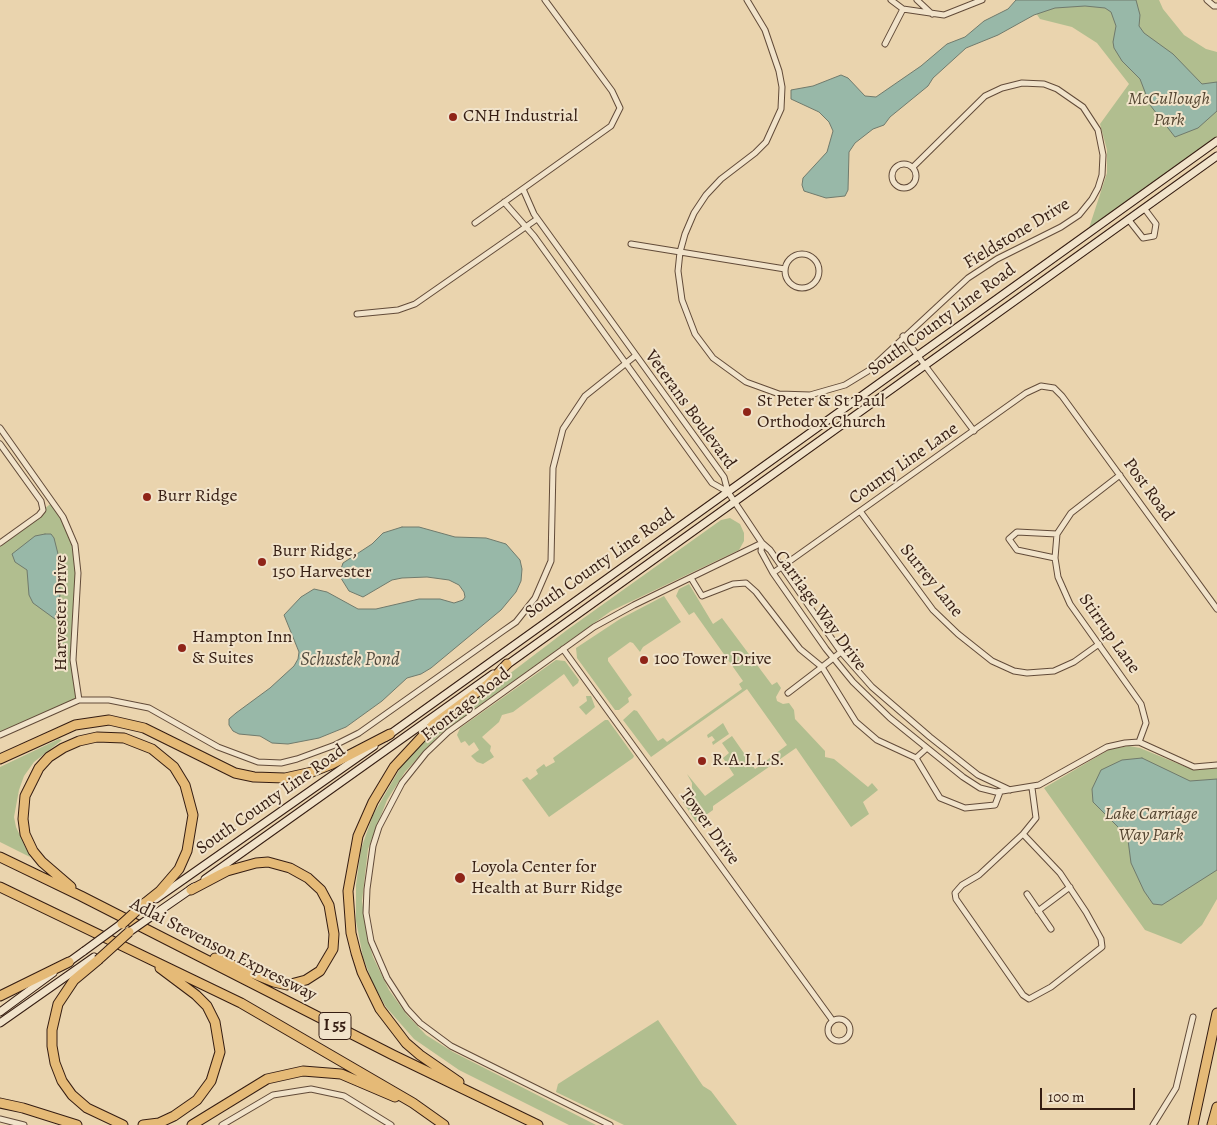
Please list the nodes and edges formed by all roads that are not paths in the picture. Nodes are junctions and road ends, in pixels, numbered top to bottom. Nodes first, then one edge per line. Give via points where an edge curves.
1 (545, 0) edge
2 (747, 0) edge
3 (891, 0) edge
4 (917, 0) edge
5 (982, 0) edge
6 (1207, 0) edge
7 (1217, 6) edge
8 (903, 9) junction
9 (932, 15) junction
10 (885, 44) dead end
11 (1217, 141) edge
12 (1217, 156) edge
13 (913, 167) junction
14 (523, 189) junction
15 (504, 202) junction
16 (1144, 208) junction
17 (537, 219) junction
18 (1128, 219) junction
19 (475, 223) dead end
20 (526, 226) junction
21 (630, 244) dead end
22 (680, 252) junction
23 (786, 269) junction
24 (357, 314) dead end
25 (903, 336) junction
26 (635, 356) junction
27 (919, 356) junction
28 (625, 363) junction
29 (925, 365) junction
30 (1054, 388) joint
31 (0, 428) edge
32 (974, 432) junction
33 (0, 444) edge
34 (1120, 475) junction
35 (728, 492) junction
36 (735, 502) junction
37 (860, 511) junction
38 (1057, 534) junction
39 (0, 543) edge
40 (762, 543) junction
41 (1056, 558) junction
42 (782, 567) junction
43 (772, 573) junction
44 (691, 578) junction
45 (1217, 609) edge
46 (1099, 644) junction
47 (563, 649) junction
48 (841, 652) junction
49 (834, 658) junction
50 (507, 664) junction
51 (822, 668) junction
52 (872, 687) junction
53 (788, 693) dead end
54 (865, 694) junction
55 (79, 700) junction
56 (390, 734) junction
57 (0, 735) edge
58 (1139, 742) junction
59 (927, 748) junction
60 (916, 758) junction
61 (0, 759) edge
62 (961, 762) junction
63 (1217, 765) edge
64 (954, 770) junction
65 (1032, 788) junction
66 (1010, 790) junction
67 (1000, 792) junction
68 (1023, 834) junction
69 (0, 857) edge
70 (0, 887) edge
71 (1070, 888) junction
72 (0, 890) edge
73 (191, 890) junction
74 (1027, 894) dead end
75 (81, 896) junction
76 (146, 904) junction
77 (1038, 911) junction
78 (55, 915) junction
79 (122, 924) joint
80 (1052, 929) dead end
81 (130, 932) joint
82 (185, 949) junction
83 (139, 953) junction
84 (96, 958) junction
85 (69, 962) junction
86 (0, 996) edge
87 (0, 1012) edge
88 (1217, 1013) edge
89 (1193, 1017) dead end
90 (833, 1021) junction
91 (0, 1023) edge
92 (487, 1100) junction
93 (0, 1103) edge
94 (413, 1103) junction
95 (1217, 1107) edge
96 (0, 1119) edge
97 (24, 1125) edge
98 (77, 1125) edge
99 (124, 1125) edge
100 (143, 1125) edge
101 (192, 1125) edge
102 (222, 1125) edge
103 (391, 1125) edge
104 (444, 1125) edge
105 (538, 1125) edge
106 (610, 1125) edge
107 (1153, 1125) edge
108 (1193, 1125) edge
109 (1212, 1125) edge

1 - 14 street via 608,85 620,108 611,126
2 - 22 street, Fieldstone Drive via 765,30 779,71 781,109 771,134 760,149 721,179 699,204
3 - 8 street
4 - 9 street
5 - 9 street via 959,11
6 - 7 street
8 - 9 street
8 - 10 street
11 - 27 main road, South County Line Road
12 - 16 main road, South County Line Road
13 - 13 street via 898,165 892,171 895,186 910,188 915,182
13 - 25 street, Fieldstone Drive via 985,96 1022,84 1044,84 1073,98 1095,124 1104,155 1098,188 1079,215 982,268
14 - 15 street
14 - 17 street, Veterans Boulevard
15 - 19 street
15 - 20 street, Veterans Boulevard
16 - 18 main road, South County Line Road
16 - 18 street via 1156,224 1154,236 1144,238
17 - 20 street
17 - 26 street, Veterans Boulevard
18 - 29 main road, South County Line Road
20 - 24 street via 415,304 398,310
20 - 28 street, Veterans Boulevard
21 - 22 street
22 - 23 street
22 - 25 street, Fieldstone Drive via 680,292 695,334 722,366 755,386 779,394 798,395 833,390 863,374
23 - 23 street via 791,284 802,288 814,283 819,276 819,266 806,254 796,255
25 - 27 street
26 - 28 street
26 - 35 street, Veterans Boulevard via 724,477
27 - 29 street
27 - 35 main road, South County Line Road
28 - 35 street, Veterans Boulevard via 712,483
28 - 55 street via 585,396 563,429 553,468 551,560 535,598 516,622 358,732 335,745 297,759 281,763 258,762 218,747 149,708 109,700
29 - 32 street
29 - 36 main road, South County Line Road
30 - 32 street, County Line Lane via 1034,388
30 - 34 street, Post Road
31 - 55 street, Harvester Drive via 63,517 75,545 78,573 73,660
32 - 37 street, County Line Lane
33 - 39 street via 41,501 43,510
34 - 38 street via 1071,513
34 - 45 street, Post Road
35 - 36 street
35 - 56 main road, South County Line Road
36 - 40 street
36 - 50 main road, South County Line Road
37 - 42 street, County Line Lane
37 - 46 street, Surrey Lane via 933,610 992,661 1014,671 1054,671 1069,665
38 - 41 street, Stirrup Lane
38 - 41 street via 1017,532 1009,539 1016,550
40 - 42 street, Carriage Way Drive
40 - 43 street, Carriage Way Drive via 761,551
40 - 44 street, Frontage Road
41 - 46 street, Stirrup Lane via 1058,577 1070,604
42 - 43 street, County Line Lane
42 - 48 street, Carriage Way Drive
43 - 49 street, Carriage Way Drive
44 - 47 street, Frontage Road via 634,604
44 - 51 street via 702,596 732,584 746,583 800,649
46 - 58 street, Stirrup Lane via 1145,712 1146,723
47 - 90 street, Tower Drive
47 - 106 street, Frontage Road via 448,732 416,765 391,803 373,846 366,913 371,941 387,978 420,1023 476,1060
48 - 49 street
48 - 52 street, Carriage Way Drive
49 - 51 street
49 - 54 street, Carriage Way Drive
50 - 73 main road, South County Line Road
50 - 92 highway via 488,684 434,724 394,767 358,836 348,891 356,953 380,1009 406,1043 420,1055
51 - 53 street
51 - 60 street via 856,722 877,740
52 - 54 street, Carriage Way Drive
52 - 62 street, Carriage Way Drive
54 - 59 street, Carriage Way Drive
55 - 57 street
56 - 61 highway via 332,764 285,778 235,773 144,728 109,720 75,725
56 - 76 main road, South County Line Road
58 - 63 street via 1194,767
58 - 65 street, Carriage Way Drive via 1107,747
59 - 60 street
59 - 64 street, Carriage Way Drive
60 - 67 street via 940,798 965,808 995,805
62 - 64 street
62 - 66 street, Carriage Way Drive via 978,775
64 - 67 street, Carriage Way Drive via 980,788
65 - 66 street, Carriage Way Drive
65 - 68 street via 1036,818
66 - 67 street, Carriage Way Drive
68 - 71 street
68 - 71 street via 955,893 990,948 1029,999 1102,947 1101,939
69 - 75 highway, Adlai Stevenson Expressway / I 55
70 - 78 highway, I 55
71 - 77 street
72 - 78 highway
73 - 81 main road, South County Line Road, bridge
73 - 82 highway via 227,871 256,863 268,862 290,868 308,878 325,897 332,919 333,949 320,970 306,980 287,985
74 - 77 street
75 - 76 highway via 33,850 25,834 22,807 30,785 49,757 79,741 96,736 114,736 142,743 164,757 174,767 191,801 192,831 179,869
75 - 82 highway, Adlai Stevenson Expressway / I 55
76 - 79 highway, bridge
77 - 80 street
78 - 83 highway, I 55
79 - 85 main road, bridge
81 - 84 highway, bridge
82 - 92 highway, Adlai Stevenson Expressway / I 55
83 - 94 highway, I 55 via 241,1003
83 - 100 highway via 179,981 207,1006 216,1022 220,1052 211,1081 197,1100 174,1116
84 - 91 main road
84 - 99 highway via 74,980 58,1004 52,1046 62,1081 72,1095 87,1108
85 - 86 highway
85 - 87 main road
88 - 108 highway
89 - 107 street via 1176,1088
90 - 90 street, Tower Drive via 847,1022 850,1032 846,1038 840,1041 830,1036 829,1026
92 - 105 highway, Adlai Stevenson Expressway / I 55
93 - 98 highway
94 - 101 highway via 341,1074 303,1071 267,1079
94 - 104 highway, I 55
95 - 109 highway
96 - 97 street
102 - 103 street via 273,1096 311,1089 344,1096

